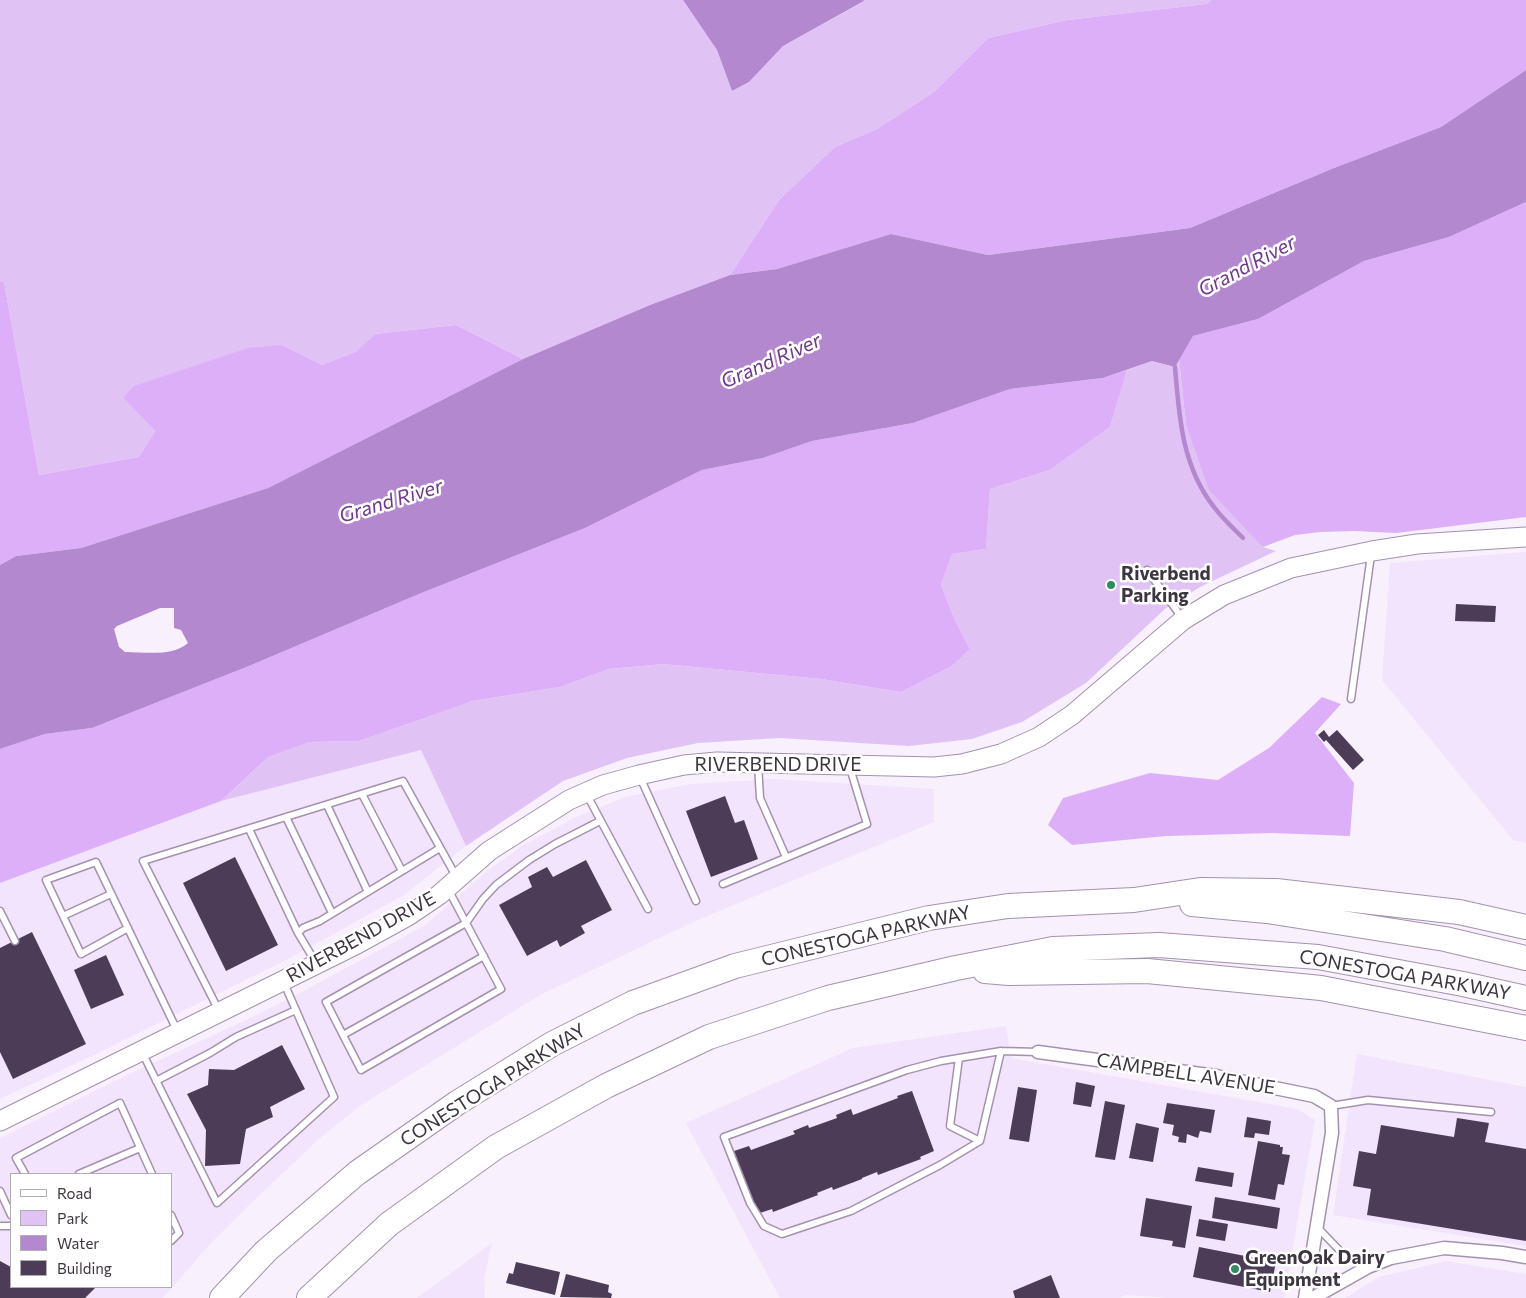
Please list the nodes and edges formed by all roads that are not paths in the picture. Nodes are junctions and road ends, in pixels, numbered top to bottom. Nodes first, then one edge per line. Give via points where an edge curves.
1 (1526, 537) edge
2 (1372, 551) junction
3 (1147, 570) dead end
4 (1183, 620) junction
5 (1351, 699) dead end
6 (758, 763) junction
7 (849, 764) junction
8 (639, 775) junction
9 (585, 793) junction
10 (362, 794) junction
11 (327, 805) junction
12 (286, 817) junction
13 (600, 821) junction
14 (249, 829) junction
15 (440, 848) junction
16 (786, 857) junction
17 (402, 871) junction
18 (452, 883) junction
19 (723, 884) dead end
20 (368, 892) junction
21 (111, 894) junction
22 (1134, 900) junction
23 (696, 901) dead end
24 (648, 909) dead end
25 (0, 911) edge
26 (332, 913) junction
27 (62, 916) junction
28 (466, 923) junction
29 (1526, 927) edge
30 (128, 928) junction
31 (298, 933) junction
32 (15, 941) dead end
33 (484, 956) junction
34 (1526, 958) edge
35 (316, 964) junction
36 (956, 968) junction
37 (283, 981) junction
38 (1526, 998) edge
39 (296, 1010) junction
40 (219, 1012) junction
41 (1526, 1028) edge
42 (178, 1032) junction
43 (343, 1035) junction
44 (141, 1051) junction
45 (1001, 1051) junction
46 (1038, 1052) joint
47 (959, 1058) junction
48 (156, 1081) junction
49 (1331, 1106) junction
50 (1490, 1112) dead end
51 (0, 1121) edge
52 (980, 1141) junction
53 (140, 1148) junction
54 (24, 1173) edge
55 (82, 1173) edge
56 (152, 1173) edge
57 (0, 1191) edge
58 (10, 1213) edge
59 (172, 1218) edge
60 (1317, 1227) junction
61 (172, 1240) edge
62 (1526, 1258) edge
63 (1368, 1267) junction
64 (222, 1298) edge
65 (309, 1298) edge
66 (1305, 1298) edge
67 (1313, 1298) edge

1 - 2 street, RIVERBEND DRIVE via 1417,544
2 - 4 street, RIVERBEND DRIVE via 1291,568 1224,596
2 - 5 lane
3 - 4 lane
4 - 7 street, RIVERBEND DRIVE via 1072,715 1040,736 1001,754 962,764 907,767
6 - 7 street, RIVERBEND DRIVE
6 - 8 street, RIVERBEND DRIVE via 684,765
6 - 16 lane via 760,798
7 - 16 lane via 867,824
8 - 9 street, RIVERBEND DRIVE
8 - 23 lane
9 - 13 lane
9 - 18 street, RIVERBEND DRIVE via 489,851
10 - 11 lane
10 - 15 lane via 402,782
10 - 17 lane
11 - 12 lane
11 - 20 lane
12 - 14 lane
12 - 26 lane
13 - 24 lane
13 - 28 lane via 529,860 496,885
14 - 31 lane
14 - 40 lane via 143,861
15 - 17 lane
15 - 18 lane
16 - 19 lane
17 - 20 lane
18 - 28 lane
18 - 35 street, RIVERBEND DRIVE via 408,916
20 - 26 lane
21 - 27 lane
21 - 27 lane via 96,862 46,880
21 - 30 lane
22 - 29 highway, CONESTOGA PARKWAY via 1200,890 1276,891 1459,912
22 - 34 highway, CONESTOGA PARKWAY via 1267,910 1445,939
22 - 64 highway, CONESTOGA PARKWAY via 1008,906 929,918 735,966 633,1003 552,1044 457,1103 357,1173 266,1251
25 - 32 lane
26 - 31 lane
27 - 30 lane via 81,954
28 - 33 lane
28 - 43 lane via 326,1002
30 - 42 lane
31 - 35 lane
33 - 43 lane
33 - 43 lane via 501,989 362,1070
35 - 37 street, RIVERBEND DRIVE
36 - 38 highway, CONESTOGA PARKWAY via 1053,949 1159,945 1318,956
36 - 41 highway, CONESTOGA PARKWAY via 1009,973 1147,971 1321,988
36 - 65 highway, CONESTOGA PARKWAY via 828,998 718,1034 606,1086 496,1147 389,1224
37 - 39 lane
37 - 40 street, RIVERBEND DRIVE
39 - 48 lane
39 - 48 lane via 334,1097 216,1203
40 - 42 street, RIVERBEND DRIVE
42 - 44 street, RIVERBEND DRIVE
44 - 48 lane
44 - 51 street, RIVERBEND DRIVE
45 - 46 lane
45 - 47 lane
45 - 52 lane
46 - 49 street, CAMPBELL AVENUE via 1216,1076 1314,1096
47 - 52 lane via 950,1126
47 - 52 lane via 907,1070 724,1137 750,1203 764,1226 782,1234 851,1211
49 - 50 lane via 1368,1100
49 - 60 street via 1332,1133
53 - 54 lane via 120,1103 16,1158
53 - 55 lane
53 - 56 lane
57 - 58 lane
59 - 61 lane via 179,1233
60 - 63 lane via 1343,1254
60 - 66 street
62 - 63 street via 1444,1248 1391,1258
63 - 67 street

